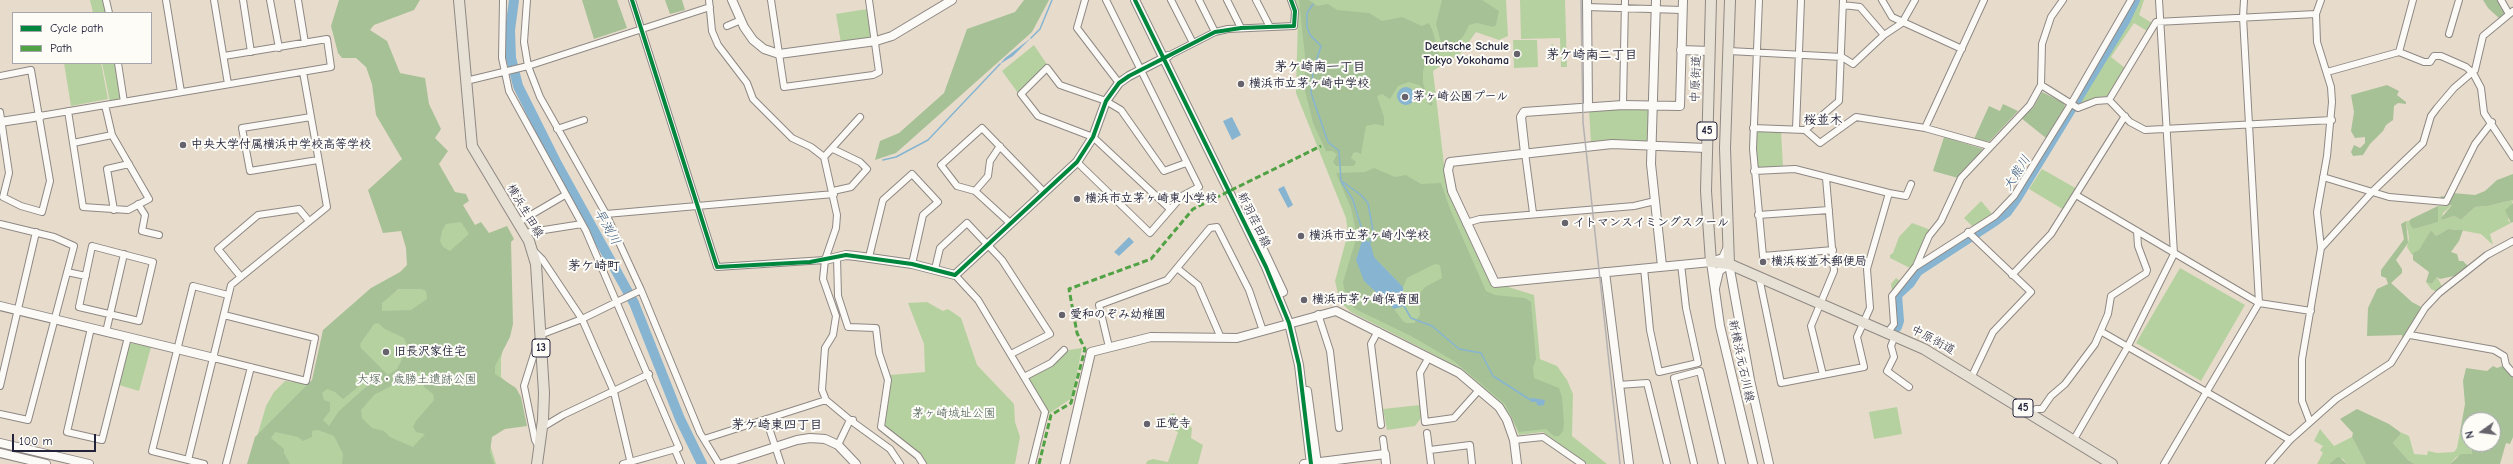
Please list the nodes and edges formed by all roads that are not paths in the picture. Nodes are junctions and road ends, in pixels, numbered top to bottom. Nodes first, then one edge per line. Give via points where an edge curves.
1 (106, 0) edge
2 (166, 0) edge
3 (214, 0) edge
4 (243, 0) edge
5 (270, 0) edge
6 (298, 0) edge
7 (459, 0) edge
8 (503, 0) edge
9 (527, 0) edge
10 (632, 0) edge
11 (709, 0) edge
12 (732, 0) edge
13 (771, 0) edge
14 (869, 0) edge
15 (1085, 0) edge
16 (1106, 0) edge
17 (1135, 0) edge
18 (1141, 0) edge
19 (1171, 0) edge
20 (1199, 0) edge
21 (1227, 0) edge
22 (1256, 0) edge
23 (1290, 0) edge
24 (1625, 0) edge
25 (1656, 0) edge
26 (1683, 0) edge
27 (1711, 0) edge
28 (1730, 0) edge
29 (1758, 0) edge
30 (1801, 0) edge
31 (1882, 0) edge
32 (1915, 0) edge
33 (1984, 0) edge
34 (2063, 0) edge
35 (2131, 0) edge
36 (2159, 0) edge
37 (2244, 0) edge
38 (2321, 0) edge
39 (2413, 0) edge
40 (2459, 0) edge
41 (2501, 0) edge
42 (949, 1) edge
43 (1587, 3) edge
44 (1843, 3) edge
45 (710, 7) junction
46 (1624, 8) junction
47 (1656, 9) junction
48 (1682, 10) junction
49 (109, 12) edge
50 (2511, 12) edge
51 (2316, 14) junction
52 (2243, 17) junction
53 (741, 20) junction
54 (2159, 22) junction
55 (1902, 23) junction
56 (727, 26) dead end
57 (1270, 27) junction
58 (1241, 28) junction
59 (641, 29) junction
60 (1215, 32) junction
61 (2449, 34) dead end
62 (1884, 35) junction
63 (876, 40) junction
64 (305, 43) junction
65 (1193, 44) junction
66 (279, 48) junction
67 (1962, 49) junction
68 (1681, 50) junction
69 (1710, 51) junction
70 (1729, 51) junction
71 (1756, 51) junction
72 (251, 52) junction
73 (2398, 52) junction
74 (1800, 53) junction
75 (779, 54) junction
76 (224, 56) junction
77 (1166, 56) junction
78 (1842, 56) junction
79 (118, 64) edge
80 (527, 66) junction
81 (1140, 70) junction
82 (303, 72) junction
83 (504, 72) junction
84 (2327, 72) junction
85 (2473, 73) junction
86 (0, 76) edge
87 (466, 81) junction
88 (1119, 83) junction
89 (228, 84) junction
90 (2041, 85) junction
91 (181, 92) junction
92 (2109, 100) junction
93 (1106, 101) junction
94 (124, 102) junction
95 (2071, 104) junction
96 (105, 105) junction
97 (1623, 105) junction
98 (1653, 105) junction
99 (1588, 106) junction
100 (68, 111) junction
101 (0, 112) edge
102 (40, 116) junction
103 (2126, 116) junction
104 (311, 117) junction
105 (860, 117) dead end
106 (584, 120) dead end
107 (2332, 120) junction
108 (1, 122) edge
109 (2492, 122) junction
110 (2248, 124) junction
111 (1753, 128) junction
112 (1926, 128) junction
113 (2166, 128) junction
114 (557, 129) junction
115 (1796, 129) junction
116 (1805, 130) junction
117 (112, 135) junction
118 (1094, 137) junction
119 (73, 143) junction
120 (1000, 146) junction
121 (1652, 146) junction
122 (1989, 146) junction
123 (1706, 148) junction
124 (833, 149) junction
125 (1526, 153) junction
126 (824, 157) junction
127 (2513, 157) edge
128 (318, 160) junction
129 (1077, 162) junction
130 (1186, 163) junction
131 (129, 164) junction
132 (1754, 171) junction
133 (2323, 177) junction
134 (1826, 178) junction
135 (1911, 184) dead end
136 (2374, 190) junction
137 (833, 192) junction
138 (975, 192) junction
139 (1044, 192) junction
140 (1889, 193) junction
141 (565, 195) junction
142 (2076, 195) junction
143 (1655, 201) junction
144 (138, 204) junction
145 (698, 207) junction
146 (1170, 209) junction
147 (114, 210) junction
148 (1829, 210) junction
149 (1533, 213) junction
150 (606, 214) junction
151 (1758, 215) junction
152 (310, 221) junction
153 (519, 222) junction
154 (1010, 223) junction
155 (0, 224) edge
156 (582, 224) junction
157 (1466, 224) junction
158 (2137, 231) junction
159 (36, 232) junction
160 (525, 234) junction
161 (159, 235) dead end
162 (1970, 235) junction
163 (2513, 241) edge
164 (987, 244) junction
165 (1728, 246) junction
166 (2320, 248) junction
167 (532, 249) junction
168 (1833, 250) junction
169 (124, 254) junction
170 (2174, 254) junction
171 (837, 257) junction
172 (869, 257) junction
173 (825, 260) junction
174 (1711, 262) junction
175 (912, 264) junction
176 (1681, 264) junction
177 (1729, 264) junction
178 (1662, 266) junction
179 (1916, 266) junction
180 (1177, 268) junction
181 (1644, 268) junction
182 (935, 269) junction
183 (66, 272) junction
184 (1605, 272) junction
185 (955, 275) junction
186 (2012, 275) junction
187 (86, 276) junction
188 (241, 277) junction
189 (1759, 277) junction
190 (1715, 288) junction
191 (641, 290) junction
192 (228, 295) junction
193 (618, 303) junction
194 (1821, 303) junction
195 (2259, 303) junction
196 (0, 306) edge
197 (18, 310) junction
198 (2311, 311) junction
199 (110, 314) junction
200 (1318, 314) junction
201 (224, 315) junction
202 (54, 319) junction
203 (582, 319) junction
204 (1864, 321) junction
205 (1291, 323) junction
206 (91, 328) junction
207 (1263, 331) junction
208 (1378, 331) junction
209 (106, 332) junction
210 (2102, 332) junction
211 (1892, 334) junction
212 (540, 335) junction
213 (2410, 335) junction
214 (128, 337) junction
215 (1221, 338) junction
216 (1109, 347) junction
217 (2127, 348) junction
218 (178, 350) junction
219 (1064, 350) dead end
220 (1010, 354) junction
221 (1429, 356) junction
222 (214, 358) junction
223 (251, 367) junction
224 (2513, 373) edge
225 (649, 374) junction
226 (1823, 375) junction
227 (1972, 376) junction
228 (1024, 377) junction
229 (1618, 385) junction
230 (0, 386) edge
231 (1909, 387) dead end
232 (1479, 390) junction
233 (614, 392) junction
234 (2206, 392) junction
235 (826, 400) junction
236 (0, 414) edge
237 (2032, 414) junction
238 (766, 419) junction
239 (850, 420) junction
240 (857, 420) dead end
241 (2310, 422) junction
242 (1381, 425) dead end
243 (542, 428) junction
244 (1339, 428) dead end
245 (1427, 433) dead end
246 (704, 439) junction
247 (1383, 439) dead end
248 (1514, 440) junction
249 (2290, 440) junction
250 (2073, 441) junction
251 (0, 443) edge
252 (838, 445) junction
253 (776, 447) junction
254 (540, 448) junction
255 (675, 450) junction
256 (1430, 450) junction
257 (0, 453) edge
258 (1385, 454) junction
259 (188, 460) junction
260 (20, 461) edge
261 (1342, 461) edge
262 (631, 462) edge
263 (1312, 463) edge
264 (46, 464) edge
265 (89, 464) edge
266 (204, 464) edge
267 (226, 464) edge
268 (537, 464) edge
269 (623, 464) edge
270 (681, 464) edge
271 (719, 464) edge
272 (723, 464) edge
273 (781, 464) edge
274 (856, 464) edge
275 (900, 464) edge
276 (923, 464) edge
277 (1032, 464) edge
278 (1065, 464) edge
279 (1386, 464) edge
280 (1431, 464) edge
281 (1472, 464) edge
282 (1517, 464) edge
283 (1582, 464) edge
284 (1629, 464) edge
285 (1666, 464) edge
286 (1694, 464) edge
287 (1722, 464) edge
288 (1753, 464) edge
289 (1770, 464) edge
290 (2112, 464) edge
291 (2164, 464) edge
292 (2269, 464) edge

1 - 49 street
2 - 91 street
3 - 76 street
4 - 72 street
5 - 66 street
6 - 64 street
7 - 87 main road, 横浜生田線 / 13
8 - 83 street via 501,26
9 - 80 street via 524,42
10 - 59 street
11 - 45 street
12 - 53 street
13 - 75 street
14 - 63 street
15 - 88 street via 1077,28
16 - 81 street
17 - 77 street, 新羽荏田線
18 - 77 street, 新羽荏田線
19 - 65 street
20 - 60 street
21 - 58 street
22 - 57 street
23 - 57 street via 1295,11 1294,26
24 - 46 street
25 - 47 street
26 - 48 street
27 - 69 main road, 中原街道 / 45
28 - 70 main road, 45
29 - 71 street
30 - 74 street
31 - 55 street via 1892,17
32 - 55 street
33 - 67 street
34 - 90 street via 2050,17 2042,44
35 - 95 street
36 - 54 street
37 - 52 street
38 - 51 street
39 - 73 street
40 - 61 street
41 - 50 street
42 - 63 street via 892,36
43 - 46 street
43 - 99 street
44 - 62 street via 1860,7
44 - 78 street
45 - 59 street
45 - 126 street via 712,31 718,45 747,83 753,98 792,138
46 - 47 street
46 - 97 street
47 - 48 street
47 - 98 street
48 - 68 street
50 - 85 street via 2483,36
51 - 52 street
51 - 84 street via 2317,42
52 - 54 street
52 - 110 street
53 - 56 street
53 - 75 street via 753,40 764,49
54 - 92 street via 2156,22
54 - 113 street
55 - 62 street
55 - 67 street
57 - 58 street
58 - 60 street
59 - 80 street
59 - 145 street
60 - 65 street
62 - 78 street via 1853,64
63 - 75 street
63 - 75 street via 879,72 866,76 784,87
64 - 66 street
64 - 82 street via 327,39 331,67
65 - 77 street
66 - 72 street
67 - 112 street
68 - 69 street
68 - 98 street via 1680,106
69 - 123 main road, 中原街道 / 45
70 - 71 street
70 - 165 main road, 45 via 1725,148
71 - 74 street
71 - 111 street
72 - 76 street
73 - 84 street
73 - 85 street via 2424,62 2430,62 2434,56 2441,56
74 - 78 street
74 - 115 street
76 - 89 street
77 - 81 street
77 - 205 street, 新羽荏田線 via 1277,277
78 - 116 street via 1839,101
79 - 94 street
80 - 83 street
80 - 114 street
81 - 88 street
81 - 130 street
82 - 89 street
82 - 104 street
83 - 87 street
83 - 141 street via 518,110
84 - 107 street via 2331,87
85 - 109 street via 2481,88 2484,113
85 - 136 street via 2454,88 2431,116 2423,143
86 - 102 street via 31,70
87 - 153 main road, 横浜生田線 / 13 via 472,146
88 - 93 street
89 - 91 street
90 - 95 street
90 - 122 street via 2030,105
91 - 94 street
92 - 95 street via 2096,101 2078,108
92 - 103 street
93 - 118 street
93 - 118 street via 1060,84 1047,68 1021,94 1038,116
93 - 130 street via 1121,110 1164,172
94 - 96 street
95 - 162 street via 2014,196 1995,216
96 - 100 street
96 - 117 street
97 - 98 street
97 - 99 street
98 - 121 street
99 - 125 street via 1524,112 1521,117
100 - 102 street
100 - 119 street
101 - 108 street
102 - 108 street
102 - 108 street via 50,181 42,212 3,197 9,173
103 - 113 street via 2134,125 2145,130
103 - 142 street
104 - 128 street
104 - 128 street via 242,128 250,171
105 - 124 street
106 - 114 street
107 - 110 street
107 - 133 street
109 - 127 street
109 - 136 street via 2475,144 2446,202 2404,200
110 - 113 street
110 - 195 street
111 - 115 street
111 - 132 street
112 - 116 street via 1856,117 1820,143
112 - 122 street
113 - 170 street
114 - 150 street
115 - 116 street
117 - 119 street
117 - 131 street
118 - 129 street
118 - 146 street
119 - 147 street via 83,207
120 - 138 street via 990,161 988,176
120 - 138 street via 982,128 941,165 958,186
120 - 139 street
121 - 123 street
121 - 125 street via 1612,144
121 - 143 street
122 - 179 street via 1961,178 1941,221 1929,236
123 - 174 main road, 中原街道 / 45
124 - 126 street
124 - 137 street via 860,162 867,169 851,187
125 - 149 street
125 - 157 street via 1450,162 1448,170 1452,191
126 - 137 street
128 - 152 street via 327,207
129 - 139 street
129 - 146 street via 1150,233
130 - 146 street via 1199,187 1182,196
131 - 144 street via 149,199
131 - 147 street via 107,169
132 - 134 street via 1795,169
132 - 151 street
133 - 136 street
133 - 166 street via 2317,212
134 - 140 street
134 - 148 street
135 - 140 street via 1906,196
136 - 166 street
137 - 145 street
137 - 173 street via 836,228
138 - 154 street
139 - 154 street
140 - 204 street via 1867,269 1870,308
141 - 153 street
141 - 156 street
142 - 158 street
142 - 186 street via 2051,234
143 - 149 street via 1634,206
143 - 178 street
144 - 147 street via 128,210
144 - 161 street via 145,215 142,231
145 - 150 street
145 - 173 street via 717,267
148 - 151 street
148 - 168 street
149 - 157 street via 1523,217 1480,219
150 - 191 street
151 - 168 street via 1763,256
152 - 188 street
152 - 188 street via 300,209 258,216 253,220 218,249
153 - 160 main road, 横浜生田線 / 13
154 - 164 street
155 - 159 street
156 - 160 street
156 - 193 street
157 - 184 street via 1495,283
158 - 170 street
158 - 210 street via 2138,246 2146,273 2111,296
159 - 183 street via 74,246
159 - 197 street
160 - 167 main road, 横浜生田線 / 13
162 - 179 street
162 - 186 street
163 - 213 street via 2488,255 2439,293 2425,308
164 - 182 street via 967,223 940,248
164 - 185 street
164 - 220 street via 1002,260 1050,334
165 - 174 street via 1723,258
165 - 177 main road, 45
166 - 198 street
167 - 203 street via 542,259
167 - 212 main road, 横浜生田線 / 13 via 536,264
168 - 194 street via 1834,271
169 - 187 street via 92,246
169 - 199 street
169 - 199 street via 153,262 139,321
170 - 195 street
170 - 217 street
171 - 172 street
171 - 173 street
171 - 276 street via 838,296 848,327 876,328 879,353 888,380 879,427 918,456
172 - 175 street
172 - 175 street via 883,200 912,174 938,202 923,215
173 - 235 street via 824,285 836,316 833,335 825,348 822,367 822,390
174 - 176 street
174 - 177 main road, 中原街道 / 45
174 - 190 street, 新横浜元石川線
175 - 182 street
176 - 178 street
176 - 181 street via 1686,308 1698,363 1659,372 1650,330
177 - 189 main road, 中原街道 / 45
177 - 190 street via 1719,271
177 - 289 street, 新横浜元石川線 via 1750,380
178 - 181 street
179 - 211 street via 1892,296
180 - 207 street via 1210,228 1217,227 1249,290
180 - 215 street via 1198,285
180 - 216 street via 1167,280 1099,305
181 - 184 street
182 - 185 street
183 - 187 street
183 - 202 street
184 - 229 street
185 - 220 street via 978,300
186 - 227 street via 2031,292 1993,332
187 - 199 street via 79,307
188 - 192 street via 231,285
189 - 194 main road, 中原街道 / 45
189 - 226 street via 1781,383
190 - 288 street, 新横浜元石川線 via 1725,350
191 - 193 street
191 - 246 street
192 - 201 street
192 - 218 street via 193,286
193 - 203 street
193 - 225 street
194 - 204 main road, 中原街道 / 45
194 - 226 street via 1811,326
195 - 198 street
195 - 234 street
196 - 197 street
197 - 202 street
197 - 230 street
198 - 241 street via 2304,344 2301,390 2302,401
199 - 209 street
200 - 205 street
200 - 208 street via 1336,311
200 - 244 street via 1330,351
201 - 222 street
201 - 223 street via 315,338 306,381
202 - 206 street
202 - 236 street via 28,420
203 - 212 street
203 - 233 street
204 - 211 main road, 中原街道 / 45
204 - 226 street via 1857,337 1864,367
205 - 207 street
205 - 263 street, 新羽荏田線
206 - 209 street
206 - 214 street via 67,432 102,440
207 - 215 street via 1237,338
208 - 221 street
208 - 242 street via 1371,344
209 - 214 street
210 - 217 street
210 - 237 street via 2065,384 2051,396 2042,409 2036,409
211 - 227 main road, 中原街道 / 45
211 - 231 street via 1891,346 1894,357 1887,371
212 - 243 main road, 横浜生田線 / 13 via 544,393
212 - 254 street via 524,386 535,440
213 - 224 street via 2494,350 2504,356 2506,365
213 - 241 street via 2391,363 2336,399
214 - 218 street
215 - 216 street via 1151,337
216 - 278 street via 1092,352
217 - 234 street
217 - 250 street
218 - 222 street
218 - 259 street via 152,451
219 - 228 street via 1051,363
220 - 228 street
221 - 232 street via 1459,373
221 - 232 street via 1420,373 1426,422 1454,418
222 - 223 street
222 - 259 street
223 - 267 street
225 - 233 street
225 - 255 street via 679,448
227 - 237 main road, 中原街道 / 45
228 - 277 street via 1045,412
229 - 284 street
229 - 285 street via 1647,383
232 - 248 street via 1499,408 1507,420
233 - 243 street via 563,414
233 - 262 street
234 - 249 street
234 - 291 street
235 - 238 street
235 - 239 street
237 - 250 main road, 中原街道 / 45
238 - 246 street
238 - 253 street
239 - 240 street
239 - 252 street
239 - 275 street via 890,449
241 - 249 street
243 - 254 main road, 横浜生田線 / 13
245 - 256 street
246 - 271 street
247 - 258 street
248 - 282 street
248 - 283 street via 1543,437
249 - 292 street
250 - 290 main road, 中原街道 / 45
251 - 265 street
252 - 253 street via 825,439 810,438
252 - 274 street
253 - 272 street
253 - 273 street
254 - 268 main road, 横浜生田線 / 13
255 - 262 street
255 - 270 street
256 - 280 street
256 - 281 street via 1470,445
257 - 260 street
258 - 261 street
258 - 279 street
259 - 266 street
260 - 264 street
261 - 263 street
262 - 269 street
286 - 287 street via 1674,378 1700,371

